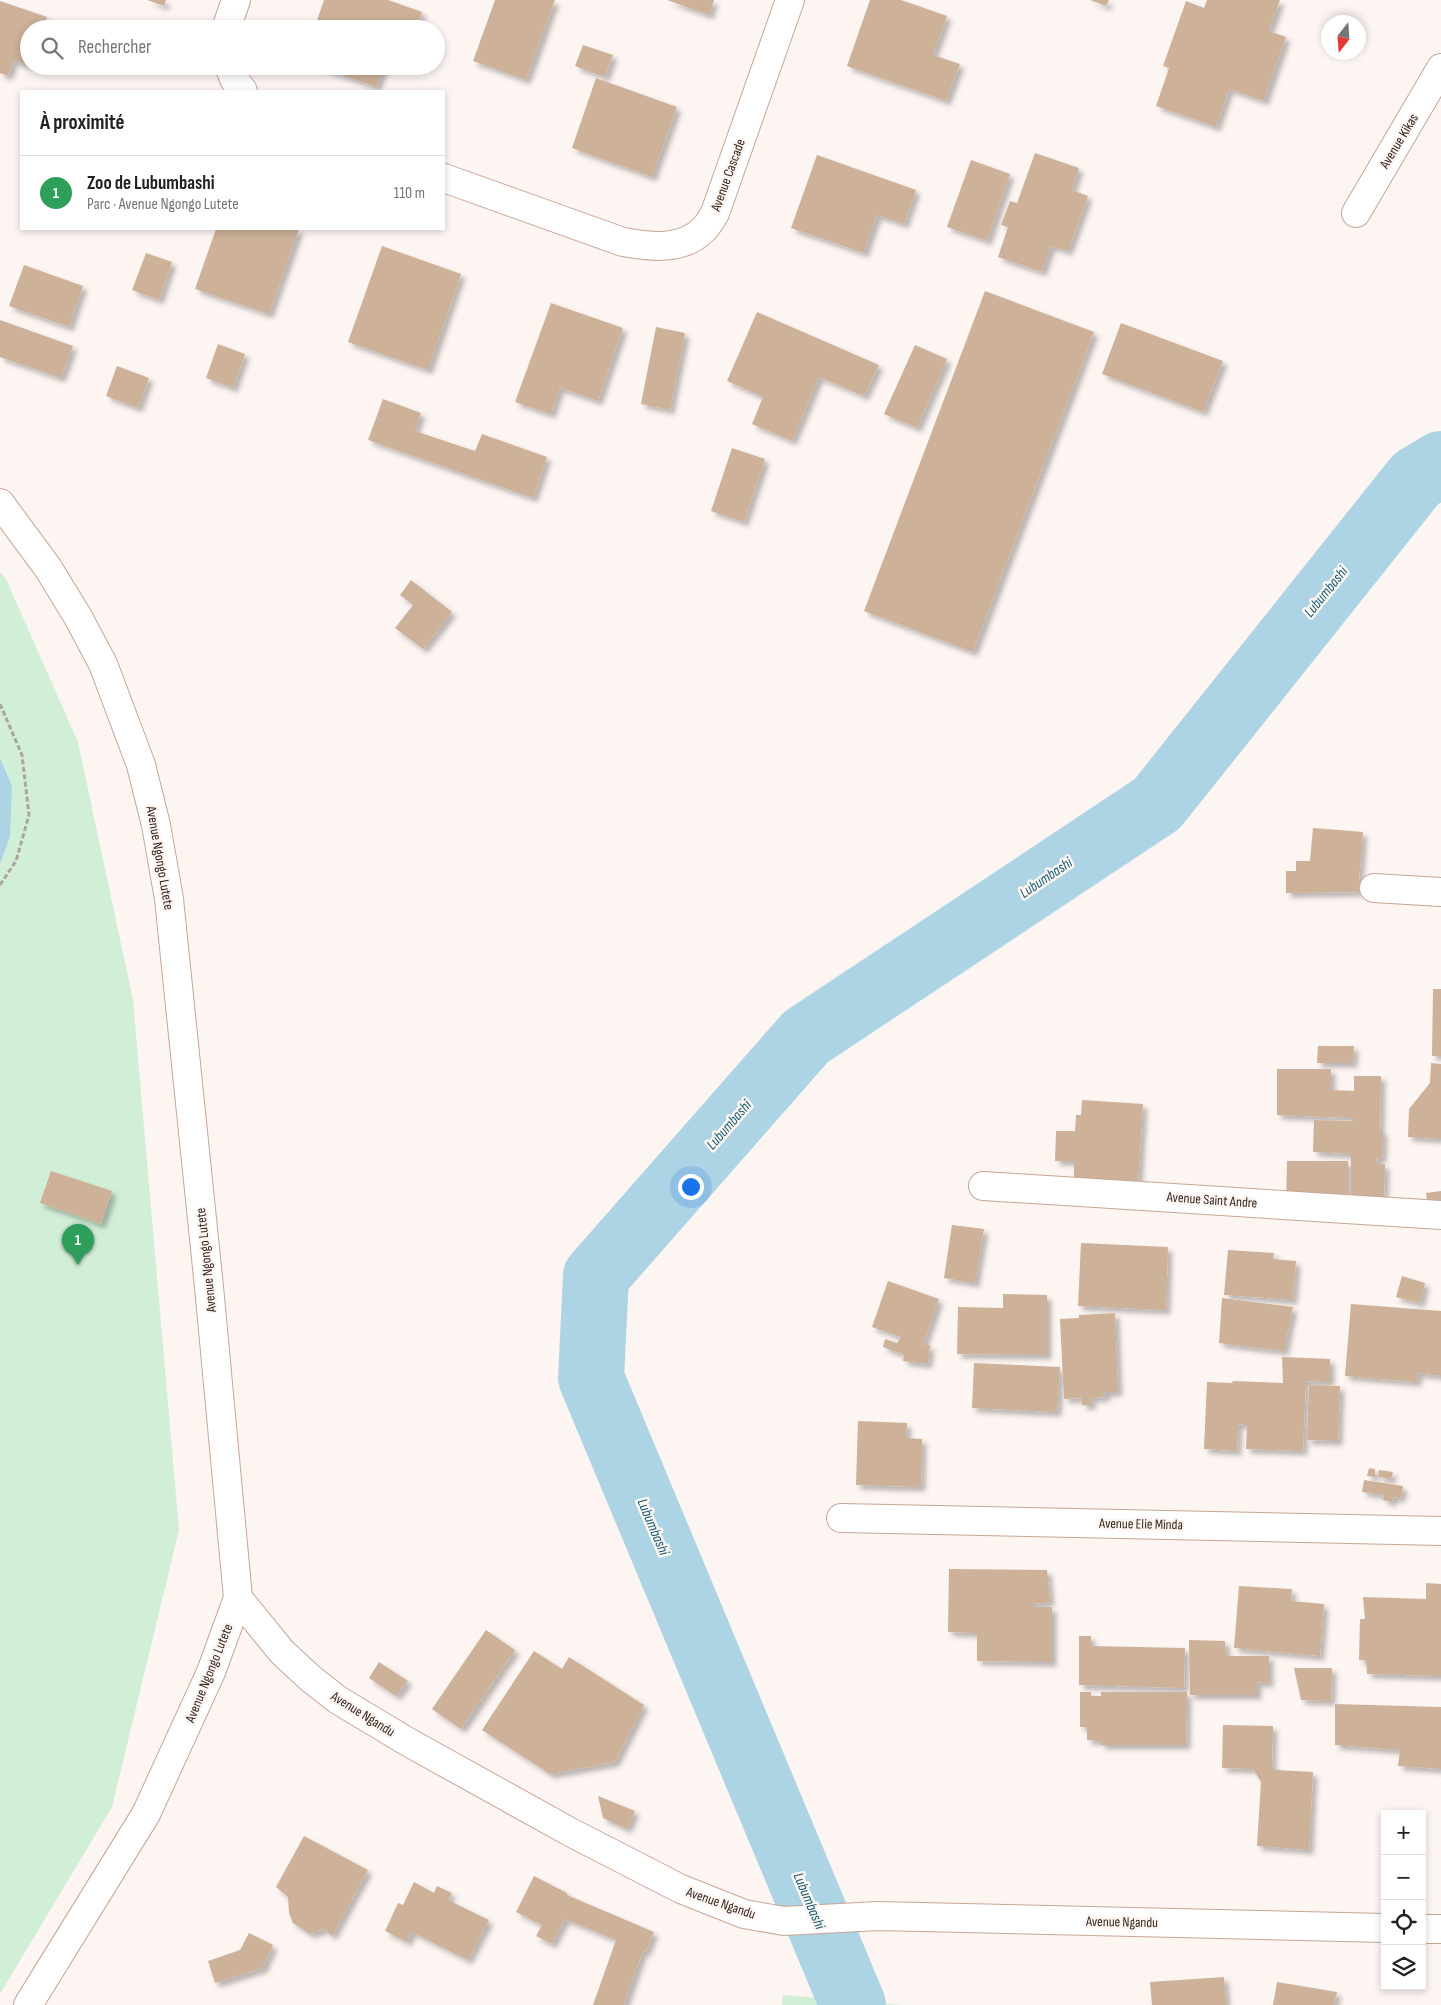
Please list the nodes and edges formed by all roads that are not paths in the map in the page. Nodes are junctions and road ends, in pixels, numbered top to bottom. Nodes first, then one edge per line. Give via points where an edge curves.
1 (236, 0) edge
2 (790, 0) edge
3 (229, 20) edge
4 (1440, 71) edge
5 (232, 75) edge
6 (242, 90) edge
7 (445, 178) edge
8 (1356, 213) dead end
9 (0, 504) edge
10 (1374, 888) dead end
11 (1441, 892) edge
12 (983, 1186) dead end
13 (1441, 1214) edge
14 (841, 1518) dead end
15 (1441, 1531) edge
16 (238, 1598) junction
17 (1381, 1928) edge
18 (1426, 1929) edge
19 (1441, 1929) edge
20 (28, 2005) edge

1 - 3 street
2 - 7 street, Avenue Cascade via 715,213 704,230 694,237 677,245 647,247 623,242
4 - 8 street, Avenue Kikas
5 - 6 street
9 - 16 street, Avenue Ngongo Lutete via 48,568 103,664 141,765 156,825 170,909
10 - 11 street
12 - 13 street, Avenue Saint Andre
14 - 15 street, Avenue Elie Minda
16 - 17 street, Avenue Ngandu via 282,1652 338,1700 572,1833 681,1889 744,1914 784,1922 878,1916
16 - 20 street, Avenue Ngongo Lutete via 211,1672 146,1814
18 - 19 street

